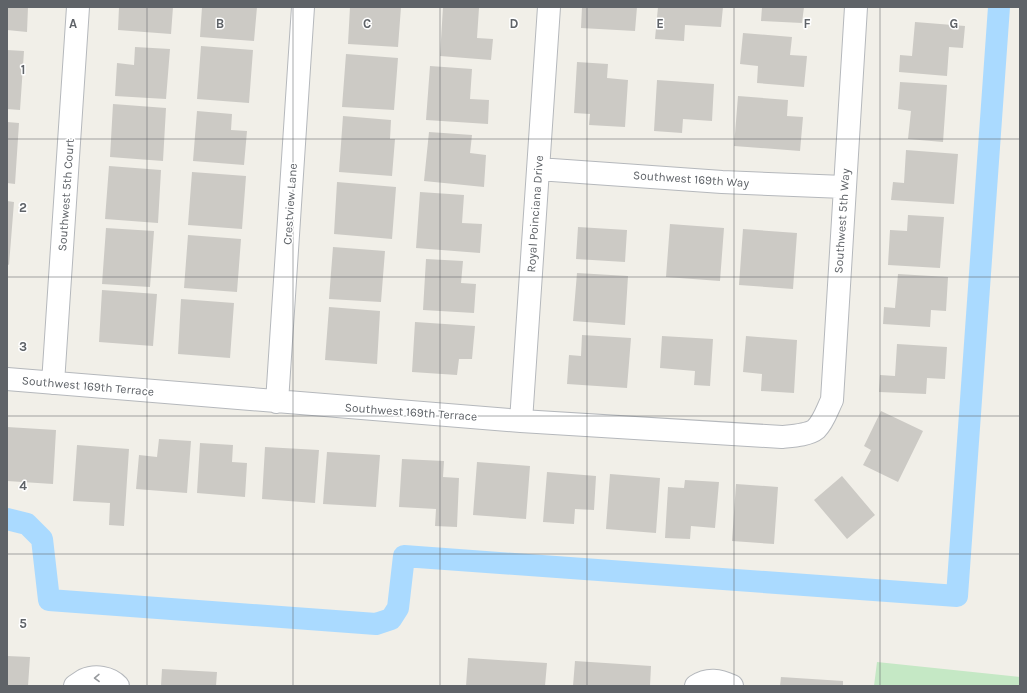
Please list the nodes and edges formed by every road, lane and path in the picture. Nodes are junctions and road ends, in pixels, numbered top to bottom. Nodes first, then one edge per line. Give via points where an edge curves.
1 (78, 7) edge
2 (303, 7) edge
3 (549, 7) edge
4 (856, 7) edge
5 (538, 169) junction
6 (844, 187) junction
7 (7, 379) edge
8 (53, 383) junction
9 (277, 402) junction
10 (521, 421) junction
11 (815, 430) joint
12 (76, 686) edge
13 (118, 686) edge
14 (696, 686) edge
15 (732, 686) edge

1 - 8 street, Southwest 5th Court
2 - 9 street, Crestview Lane
3 - 5 street, Royal Poinciana Drive
4 - 6 street, Southwest 5th Way
5 - 6 street, Southwest 169th Way via 722,182
5 - 10 street, Royal Poinciana Drive
6 - 11 street, Southwest 5th Way via 832,400
7 - 8 street, Southwest 169th Terrace
8 - 9 street, Southwest 169th Terrace
9 - 10 street, Southwest 169th Terrace
10 - 11 street, Southwest 169th Terrace via 782,437 798,436
13 -> 12 street via 105,678 94,677 83,680
14 - 15 street via 710,680

